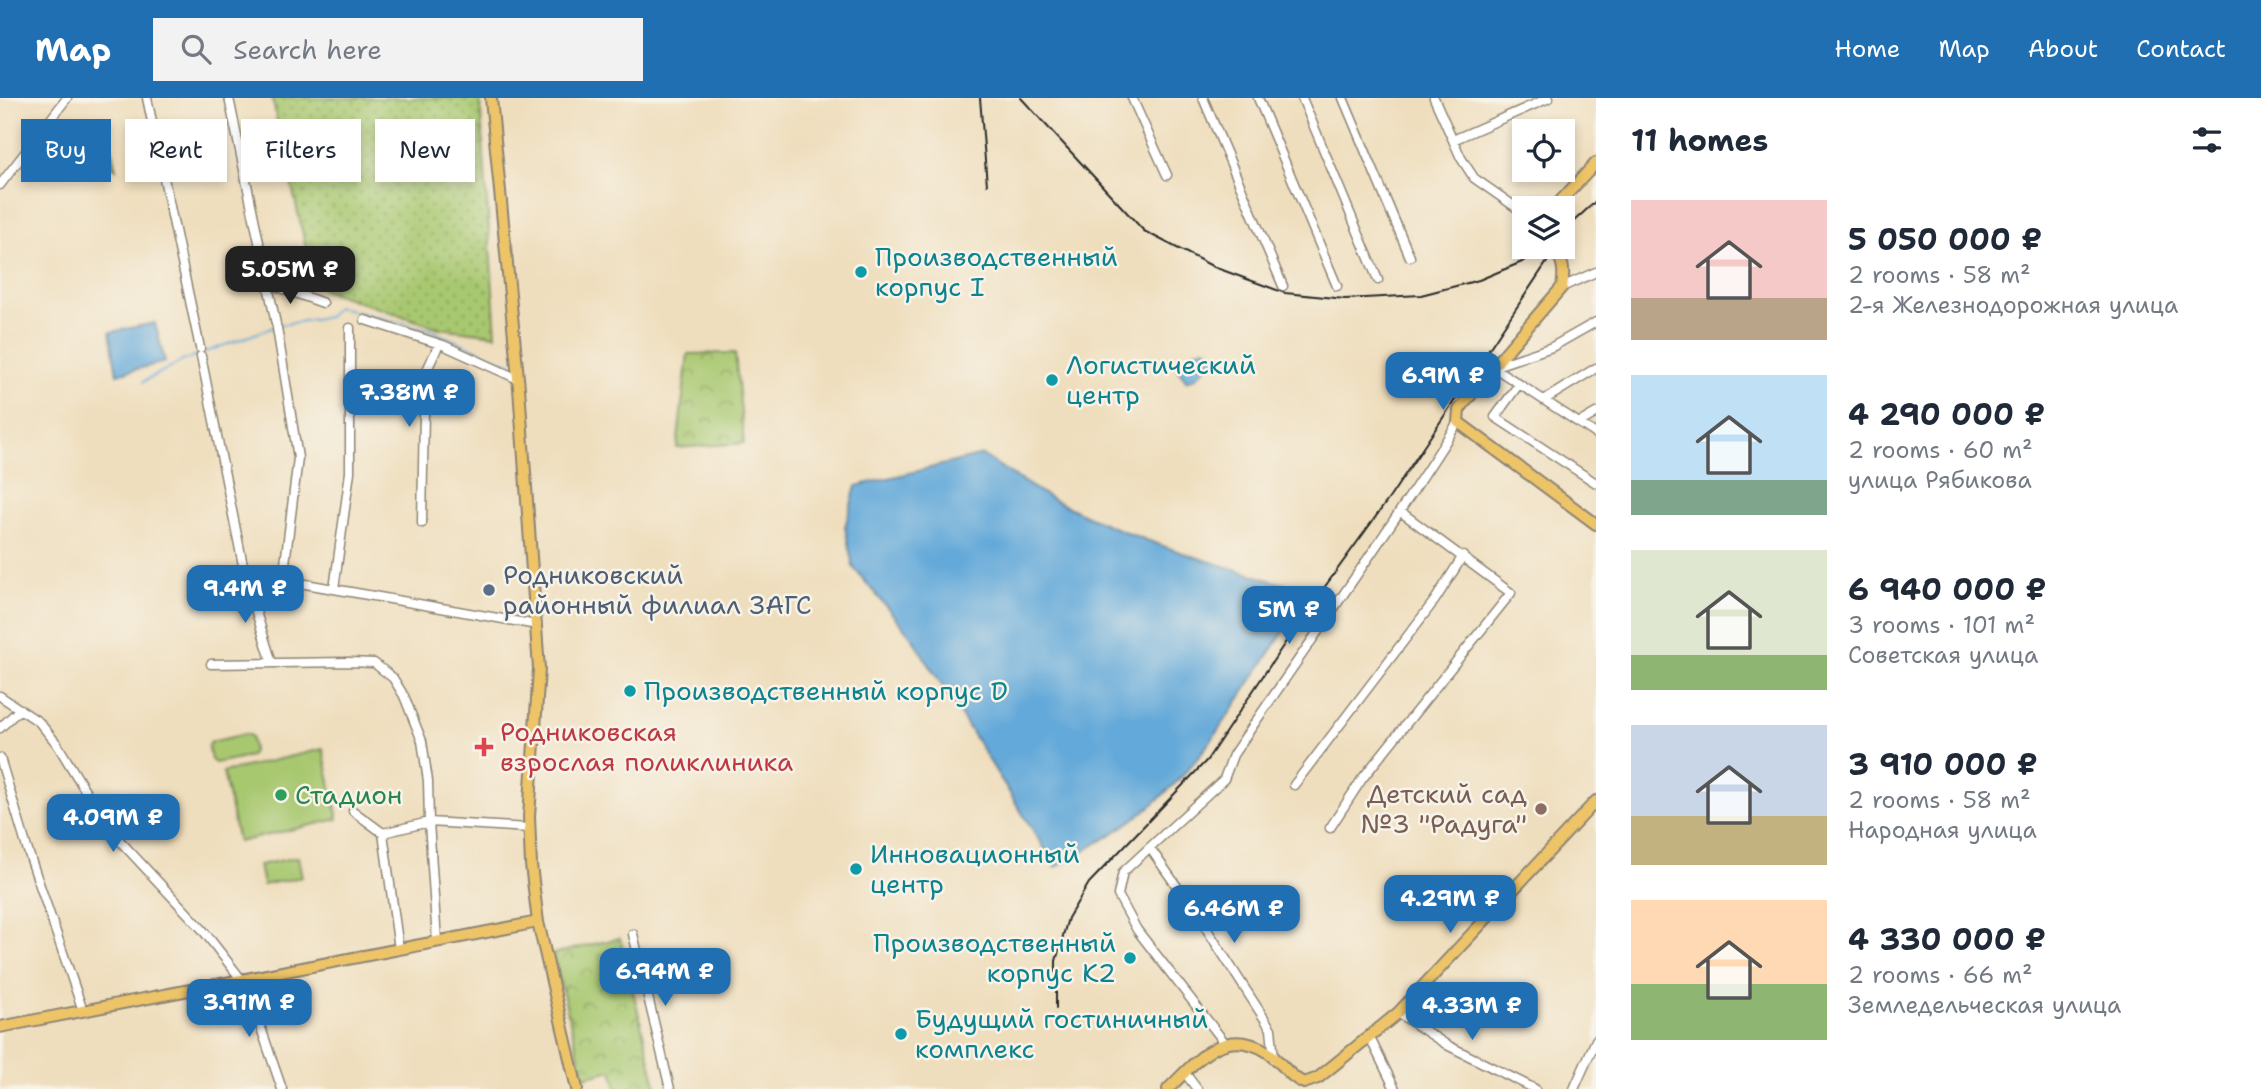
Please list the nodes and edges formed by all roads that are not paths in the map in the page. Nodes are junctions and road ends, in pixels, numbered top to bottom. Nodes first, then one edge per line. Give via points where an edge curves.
1 (67, 98) edge
2 (147, 98) edge
3 (229, 98) edge
4 (491, 98) edge
5 (1132, 98) edge
6 (1203, 98) edge
7 (1258, 98) edge
8 (1302, 98) edge
9 (1343, 98) edge
10 (1434, 98) edge
11 (1549, 98) edge
12 (1452, 140) junction
13 (1596, 163) edge
14 (1167, 175) dead end
15 (0, 185) edge
16 (1565, 196) edge
17 (1512, 205) edge
18 (1410, 257) dead end
19 (1562, 259) edge
20 (1596, 272) edge
21 (1378, 280) dead end
22 (268, 283) junction
23 (1283, 286) dead end
24 (1337, 286) dead end
25 (1562, 287) junction
26 (324, 303) dead end
27 (365, 320) dead end
28 (1596, 322) edge
29 (350, 328) dead end
30 (439, 344) junction
31 (1493, 367) junction
32 (1596, 368) edge
33 (517, 371) junction
34 (1519, 383) junction
35 (1544, 400) junction
36 (1596, 413) edge
37 (1458, 422) junction
38 (1578, 423) junction
39 (1596, 434) edge
40 (1596, 483) edge
41 (1401, 512) junction
42 (422, 523) dead end
43 (1596, 524) edge
44 (1463, 556) junction
45 (246, 580) junction
46 (283, 580) junction
47 (334, 589) junction
48 (537, 625) junction
49 (272, 663) junction
50 (211, 664) dead end
51 (0, 696) edge
52 (18, 707) junction
53 (0, 728) edge
54 (0, 758) edge
55 (1294, 785) dead end
56 (1596, 801) edge
57 (353, 811) dead end
58 (429, 822) junction
59 (529, 828) junction
60 (1330, 828) dead end
61 (383, 833) junction
62 (1150, 848) junction
63 (538, 922) junction
64 (633, 934) dead end
65 (438, 942) junction
66 (399, 949) junction
67 (241, 979) junction
68 (83, 1011) junction
69 (1398, 1013) junction
70 (0, 1027) edge
71 (1369, 1036) junction
72 (1596, 1040) edge
73 (1225, 1043) junction
74 (1274, 1059) junction
75 (1185, 1073) junction
76 (1296, 1084) edge
77 (282, 1089) edge
78 (577, 1089) edge
79 (670, 1089) edge
80 (1168, 1089) edge
81 (1197, 1089) edge
82 (1395, 1089) edge
83 (1535, 1089) edge
84 (1574, 1089) edge

1 - 15 street
2 - 45 street
3 - 22 street
4 - 33 main road
5 - 14 street
6 - 23 street
7 - 24 street
8 - 21 street
9 - 18 street
10 - 12 street
11 - 12 street
12 - 17 street via 1474,178
13 - 16 main road
19 - 25 main road
20 - 25 street
22 - 26 street
22 - 46 street via 298,458
25 - 31 main road
27 - 30 street
28 - 31 street via 1552,347
29 - 47 street via 350,472
30 - 33 street
30 - 42 street via 427,370
31 - 34 street
31 - 37 main road via 1459,410
32 - 35 street
33 - 48 main road
34 - 35 street
34 - 40 street via 1495,417
35 - 38 street
36 - 38 street
37 - 41 street
37 - 43 main road
38 - 39 street
41 - 44 street
41 - 62 street via 1233,755 1224,779
44 - 55 street via 1435,600
44 - 60 street via 1511,593 1362,779
45 - 46 street
45 - 49 street
46 - 47 street
47 - 48 street
48 - 59 main road via 539,670
49 - 50 street
49 - 58 street via 374,663 393,678 422,741 429,781
51 - 52 street
52 - 53 street
52 - 67 street via 39,722 57,744 108,828 202,929
54 - 68 street
56 - 69 main road
57 - 61 street
58 - 59 street
58 - 61 street
58 - 65 street
59 - 63 main road
61 - 66 street
62 - 73 street via 1123,872 1118,895 1137,930
62 - 74 street via 1271,1029
63 - 65 main road
63 - 78 main road
64 - 79 street
65 - 66 main road
66 - 67 main road
67 - 68 main road
67 - 77 street
68 - 70 main road
69 - 71 main road
69 - 83 street via 1447,1045
71 - 76 main road via 1318,1078
71 - 82 street
72 - 84 street
73 - 74 main road via 1252,1046
73 - 75 main road via 1209,1050
74 - 76 main road
75 - 80 main road
75 - 81 street

